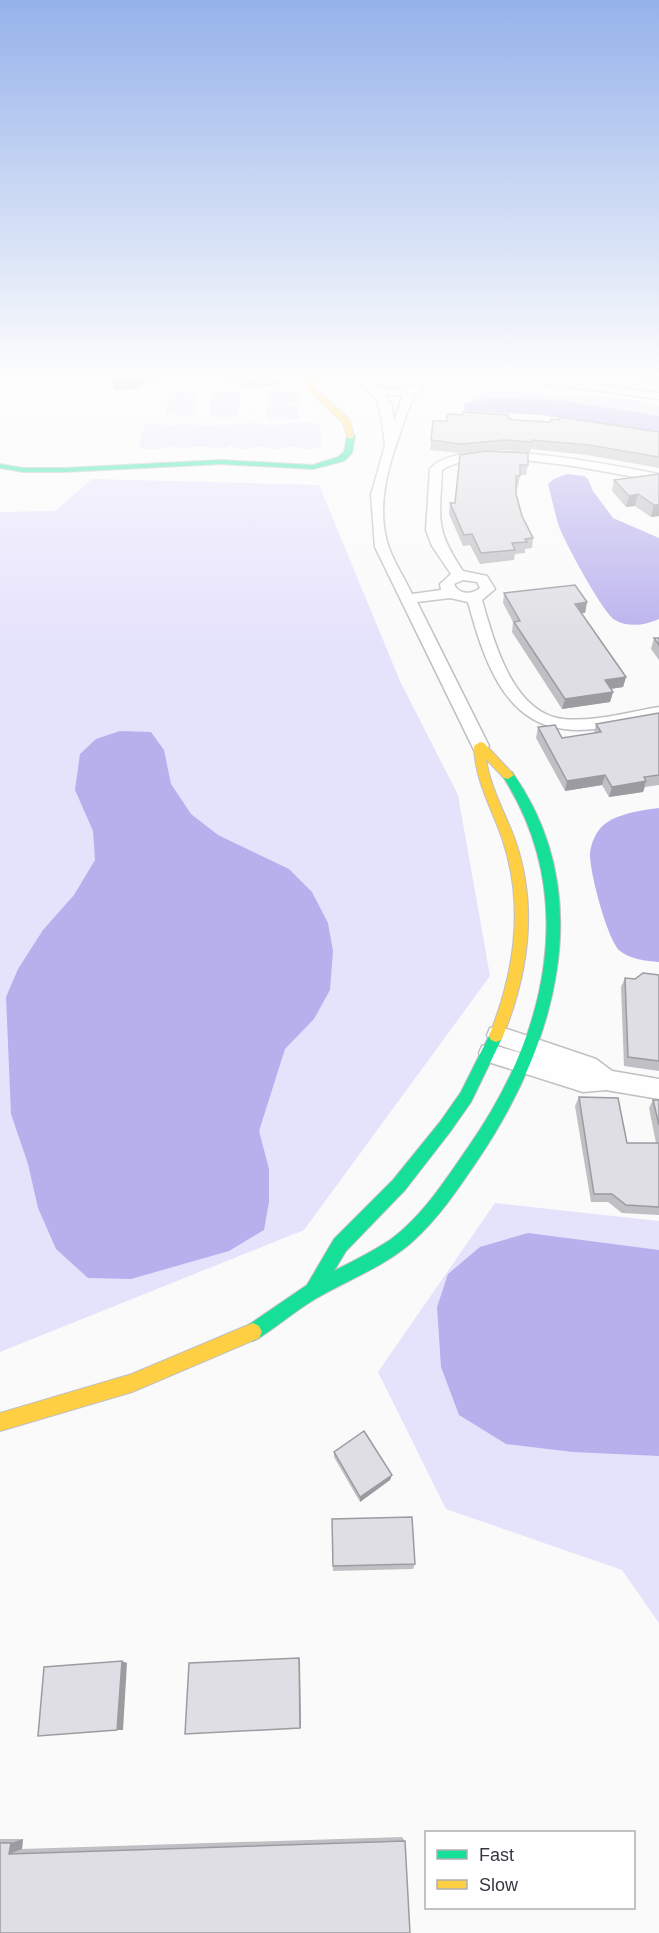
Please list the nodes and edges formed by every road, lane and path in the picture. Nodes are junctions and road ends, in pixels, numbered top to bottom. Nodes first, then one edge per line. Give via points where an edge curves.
1 (147, 465) edge
2 (288, 465) edge
3 (318, 465) edge
4 (383, 465) edge
5 (438, 465) edge
6 (585, 465) edge
7 (0, 466) edge
8 (659, 478) edge
9 (453, 584) junction
10 (405, 594) junction
11 (474, 597) junction
12 (659, 712) edge
13 (480, 746) junction
14 (494, 1044) junction
15 (529, 1055) junction
16 (659, 1089) edge
17 (313, 1290) junction
18 (0, 1422) edge

1 - 7 street via 97,470 20,470
2 - 3 street
4 - 10 street via 376,510 382,547
5 - 9 street via 433,530
6 - 8 street
9 - 10 street
9 - 11 street
9 - 11 street via 476,576 486,582 486,593
10 - 13 street
11 - 12 street via 491,651 519,702 530,713 562,724
13 - 14 street via 478,763 514,855 523,910 509,1001
13 - 15 street via 510,775 549,866 556,948 546,1007
14 - 15 street
14 - 17 street via 476,1081 437,1141 399,1186 333,1252
15 - 16 street via 583,1082 606,1080
15 - 17 street via 506,1106 434,1206 402,1240
17 - 18 street via 256,1330 184,1364 104,1395

